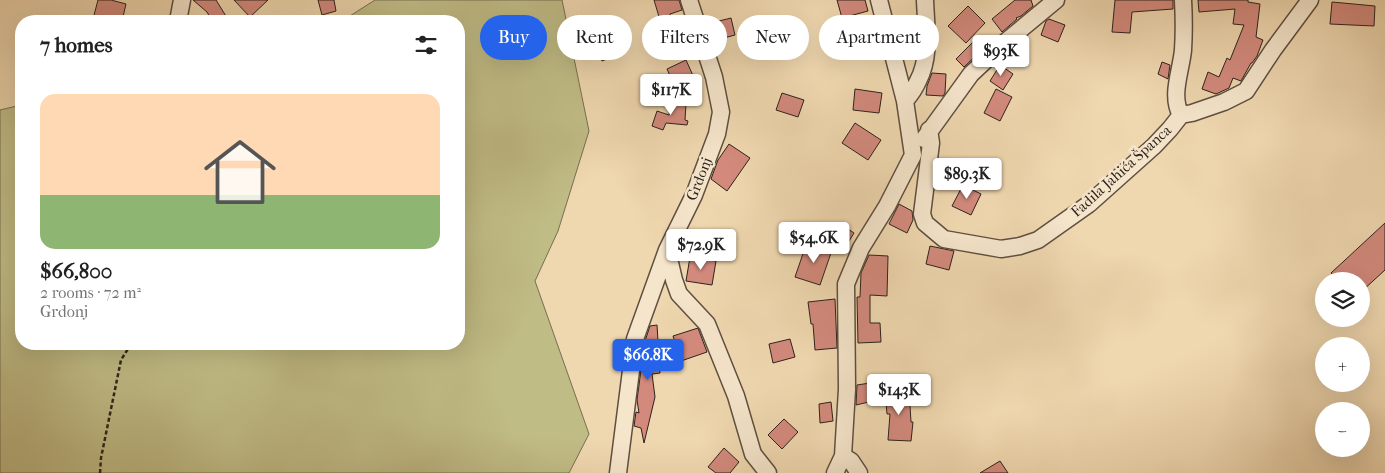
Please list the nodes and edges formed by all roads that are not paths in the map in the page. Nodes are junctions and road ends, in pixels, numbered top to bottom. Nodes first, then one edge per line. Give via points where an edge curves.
1 (182, 0) edge
2 (689, 0) edge
3 (879, 0) edge
4 (925, 0) edge
5 (1056, 0) edge
6 (1183, 0) edge
7 (1310, 0) edge
8 (179, 15) edge
9 (905, 101) junction
10 (1181, 115) junction
11 (930, 130) junction
12 (913, 155) junction
13 (667, 250) junction
14 (843, 456) junction
15 (618, 473) edge
16 (768, 473) edge
17 (835, 473) edge
18 (859, 473) edge

1 - 8 street
2 - 13 street, Grdonj via 714,77 721,112 717,134 694,196
3 - 9 street
4 - 9 street via 927,49 924,66
5 - 11 street via 971,74
6 - 10 street, Fadila Jahića Španca via 1183,51 1176,93
7 - 10 street, Fadila Jahića Španca via 1246,91 1224,102
9 - 12 street
10 - 11 street, Fadila Jahića Španca via 1154,146 1089,204 1038,240 1001,249 944,239 925,223 922,214
11 - 12 street
12 - 14 street via 861,248 846,284 847,389
13 - 15 street, Grdonj via 635,339
13 - 16 street via 678,294 707,324 736,396 753,454
14 - 17 street
14 - 18 street

